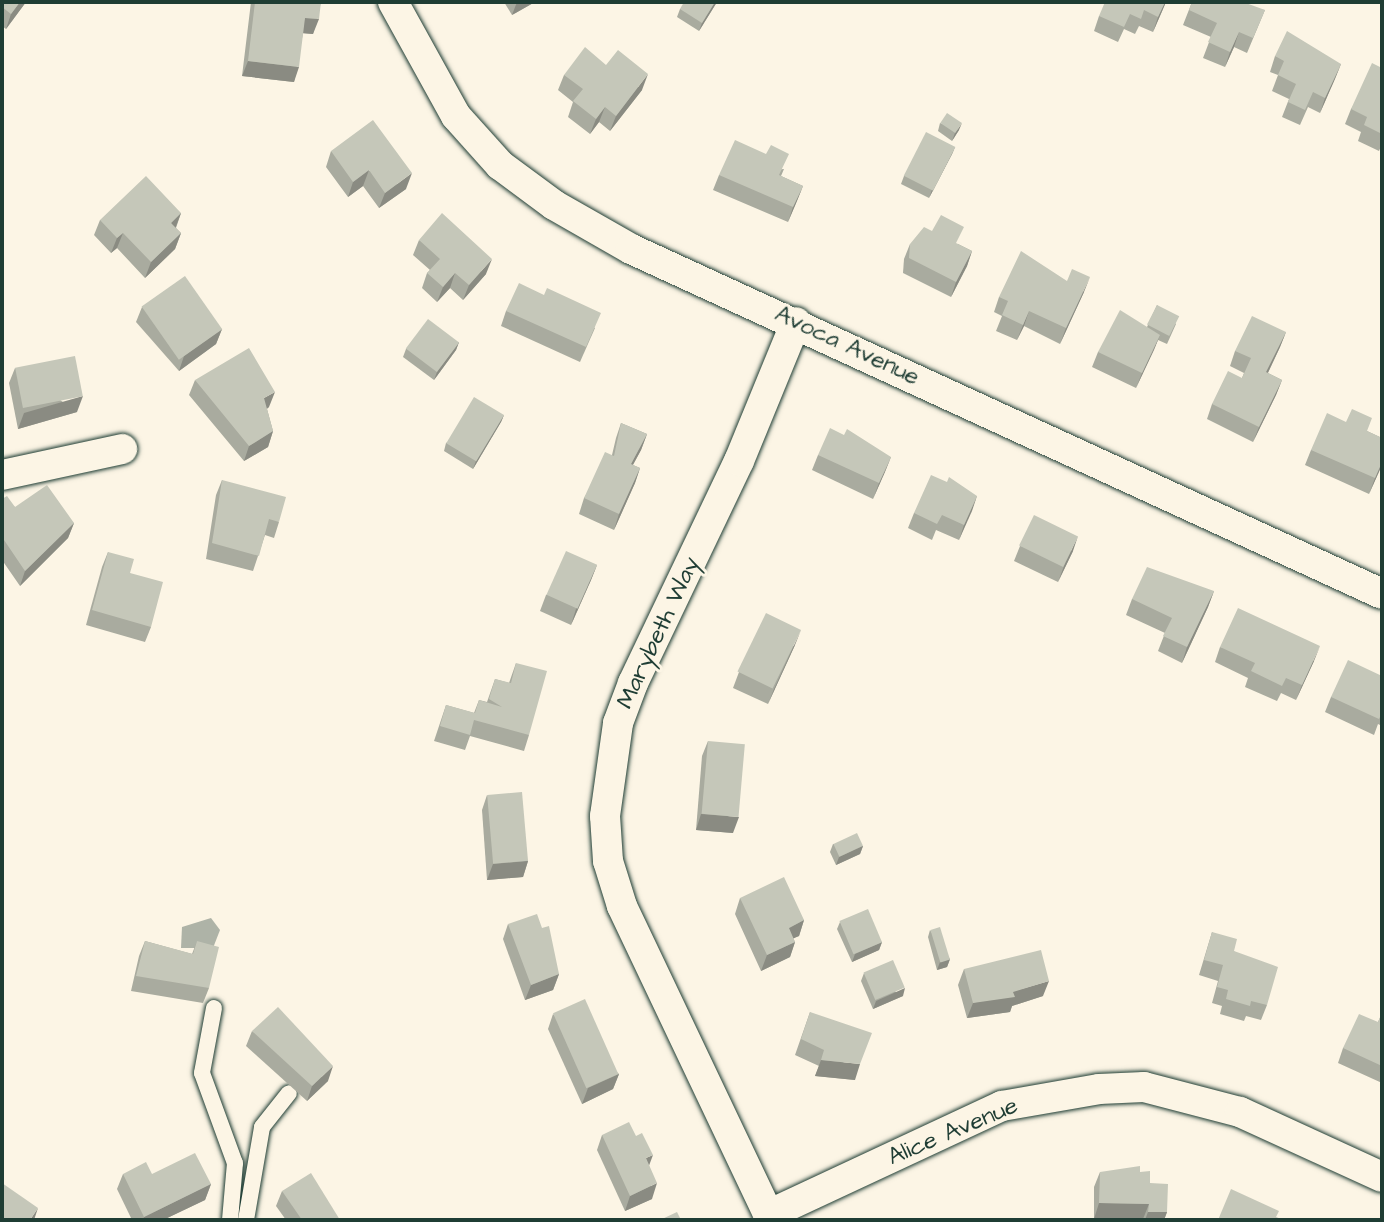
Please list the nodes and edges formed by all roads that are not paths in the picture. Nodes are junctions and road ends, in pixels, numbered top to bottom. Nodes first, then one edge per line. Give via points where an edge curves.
1 (393, 2) edge
2 (796, 322) junction
3 (122, 449) dead end
4 (2, 475) edge
5 (1382, 594) edge
6 (214, 1008) dead end
7 (289, 1093) dead end
8 (1382, 1177) edge
9 (769, 1218) edge
10 (230, 1220) edge
11 (246, 1220) edge

1 - 2 street, Avoca Avenue via 456,116 500,164 631,249
2 - 5 street, Avoca Avenue
2 - 9 street, Marybeth Way via 704,538 633,683 618,723 605,816 608,861 622,906
3 - 4 street
6 - 10 lane via 202,1073 235,1163
7 - 11 lane via 262,1127
8 - 9 street, Alice Avenue via 1240,1112 1144,1087 1099,1089 1002,1106

